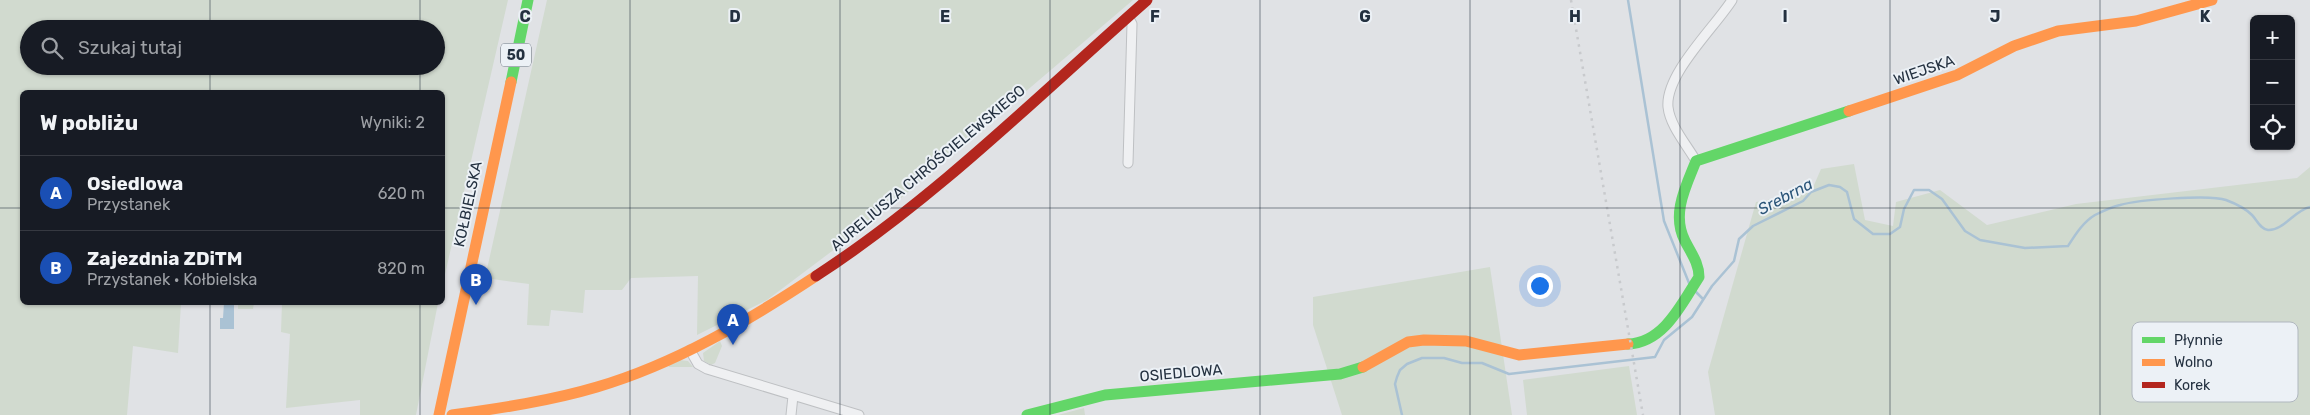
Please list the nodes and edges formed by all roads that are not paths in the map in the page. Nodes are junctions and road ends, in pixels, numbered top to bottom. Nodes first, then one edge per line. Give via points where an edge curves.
1 (528, 0) edge
2 (1147, 0) edge
3 (1732, 0) edge
4 (2212, 0) edge
5 (1128, 17) junction
6 (1696, 161) junction
7 (1128, 163) dead end
8 (690, 350) junction
9 (793, 396) junction
10 (438, 415) edge
11 (452, 415) edge
12 (792, 415) edge
13 (859, 415) edge
14 (1027, 415) edge

1 - 10 street, KOŁBIELSKA / 50
2 - 5 street, AURELIUSZA CHRÓŚCIELEWSKIEGO
3 - 6 street via 1676,76 1669,93 1668,107 1674,124
4 - 6 street, WIEJSKA via 2136,21 2058,31 2014,46 1957,76
5 - 7 street via 1132,24
5 - 8 street, AURELIUSZA CHRÓŚCIELEWSKIEGO via 884,227 794,293 745,323
6 - 14 street, OSIEDLOWA via 1678,222 1699,277 1667,325 1642,342 1519,355 1466,341 1424,340 1408,342 1360,368 1340,374 1105,395
8 - 9 street via 698,364 707,370
8 - 11 street, AURELIUSZA CHRÓŚCIELEWSKIEGO via 596,387
9 - 12 street
9 - 13 street

